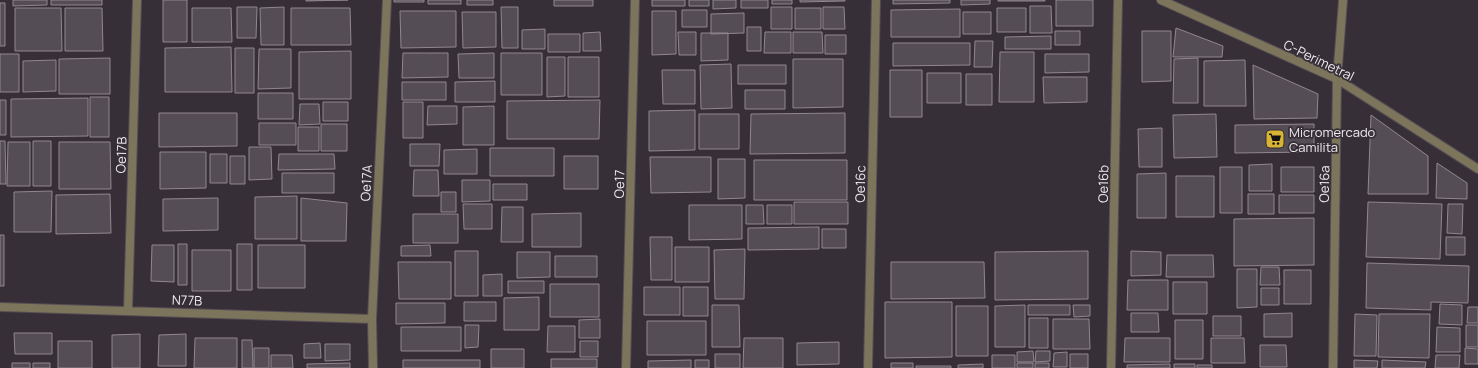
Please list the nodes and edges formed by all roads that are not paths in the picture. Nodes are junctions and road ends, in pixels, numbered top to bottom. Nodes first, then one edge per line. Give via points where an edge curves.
1 (137, 0) edge
2 (386, 0) edge
3 (635, 0) edge
4 (876, 0) edge
5 (1118, 0) edge
6 (1161, 0) edge
7 (1343, 0) edge
8 (1337, 80) junction
9 (1478, 169) edge
10 (0, 307) edge
11 (128, 310) junction
12 (372, 319) junction
13 (373, 368) edge
14 (626, 368) edge
15 (868, 368) edge
16 (1111, 368) edge
17 (1333, 368) edge

1 - 11 street, Oe17B
2 - 12 street, Oe17A
3 - 14 street, Oe17
4 - 15 street, Oe16c
5 - 16 street, Oe16b
6 - 8 street, C-Perimetral
7 - 8 street, Oe16a
8 - 9 street, C-Perimetral
8 - 17 street, Oe16a
10 - 11 street, N77B
11 - 12 street, N77B
12 - 13 street, Oe17A

